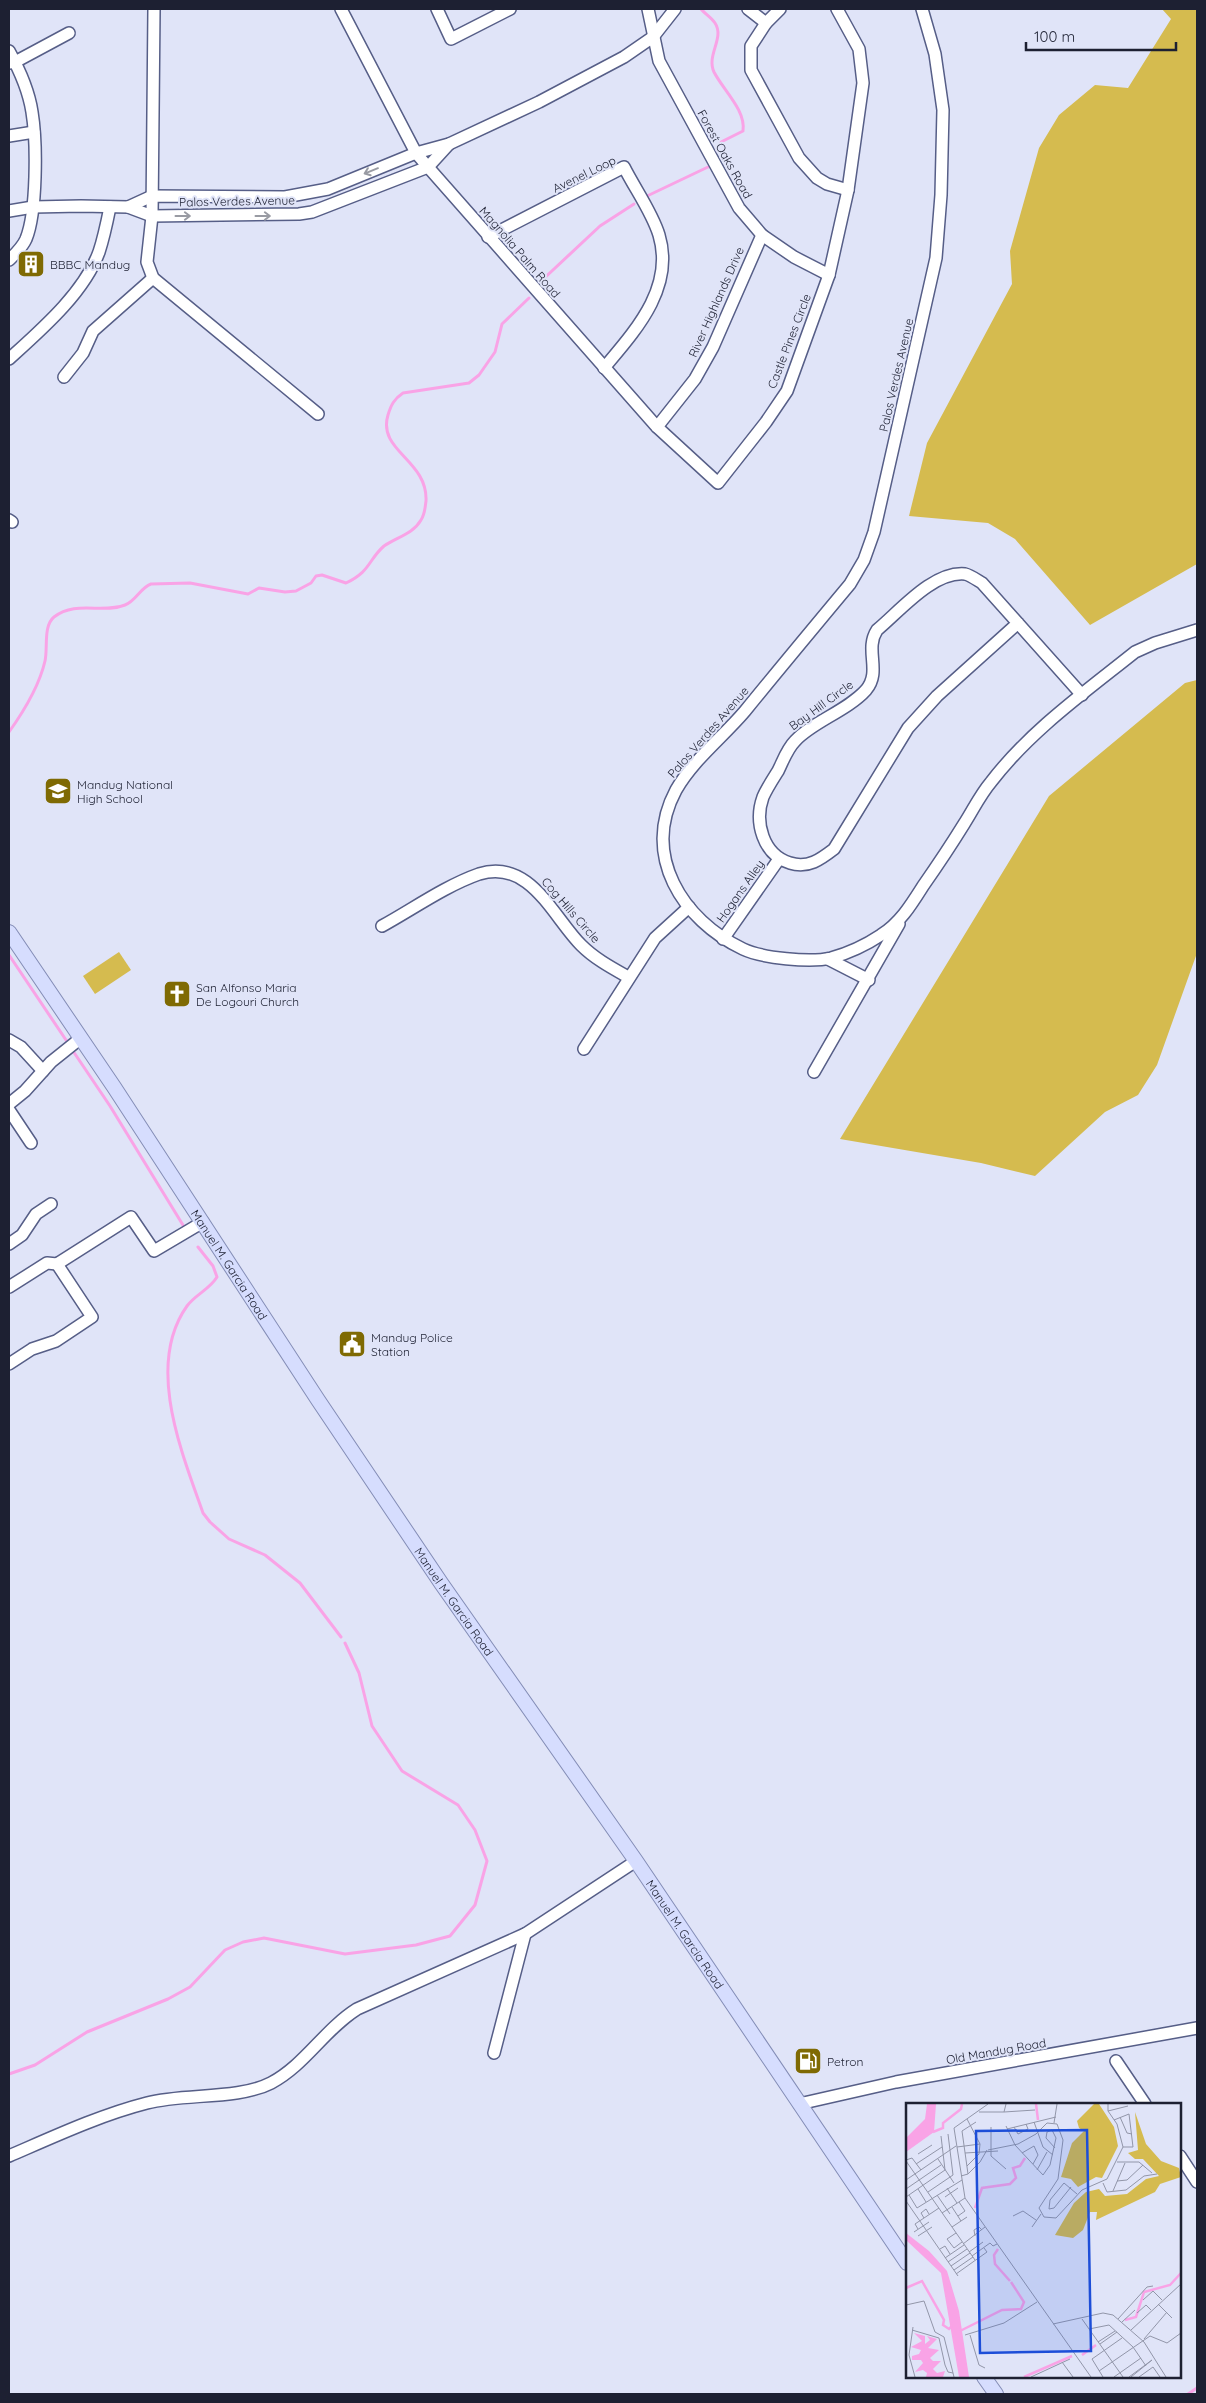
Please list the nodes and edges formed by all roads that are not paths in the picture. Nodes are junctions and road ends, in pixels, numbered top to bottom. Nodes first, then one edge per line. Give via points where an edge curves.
1 (154, 9) edge
2 (341, 9) edge
3 (437, 9) edge
4 (510, 9) edge
5 (648, 9) edge
6 (675, 9) edge
7 (748, 9) edge
8 (780, 9) edge
9 (837, 9) edge
10 (922, 9) edge
11 (766, 23) junction
12 (69, 33) dead end
13 (653, 37) junction
14 (9, 51) edge
15 (12, 62) edge
16 (34, 132) junction
17 (9, 136) edge
18 (450, 144) junction
19 (416, 153) junction
20 (428, 167) junction
21 (848, 190) junction
22 (152, 196) junction
23 (202, 197) junction
24 (33, 207) junction
25 (110, 207) junction
26 (128, 207) junction
27 (9, 211) edge
28 (152, 216) junction
29 (202, 216) junction
30 (762, 235) junction
31 (488, 237) junction
32 (9, 260) edge
33 (829, 275) junction
34 (153, 278) junction
35 (9, 359) edge
36 (604, 368) junction
37 (64, 377) dead end
38 (318, 414) dead end
39 (657, 427) junction
40 (718, 483) joint
41 (1018, 623) junction
42 (1197, 630) edge
43 (1082, 695) junction
44 (779, 860) junction
45 (689, 907) junction
46 (902, 917) junction
47 (382, 926) dead end
48 (9, 932) edge
49 (723, 939) junction
50 (828, 958) junction
51 (628, 977) junction
52 (868, 980) junction
53 (81, 1038) junction
54 (9, 1040) edge
55 (584, 1049) dead end
56 (43, 1071) junction
57 (814, 1072) dead end
58 (9, 1104) edge
59 (9, 1110) edge
60 (31, 1143) dead end
61 (52, 1204) dead end
62 (203, 1222) junction
63 (9, 1244) edge
64 (57, 1264) junction
65 (9, 1287) edge
66 (9, 1364) edge
67 (636, 1861) junction
68 (525, 1934) junction
69 (1197, 2028) edge
70 (494, 2053) dead end
71 (1116, 2061) dead end
72 (1144, 2103) edge
73 (799, 2104) junction
74 (9, 2156) edge
75 (1181, 2157) edge
76 (1193, 2167) edge
77 (1197, 2182) edge
78 (906, 2262) edge
79 (985, 2378) edge
80 (996, 2394) edge

1 - 22 street
2 - 19 street, Magnolia Palm Road
3 - 4 street via 451,39
5 - 13 street, Forest Oaks Road
6 - 13 street, Palos Verdes Avenue
7 - 11 street
8 - 11 street
9 - 21 street, Castle Pines Circle via 852,33 862,64 863,83
10 - 45 street, Palos Verdes Avenue via 935,54 943,110 936,258 874,532 864,560 850,584 677,789 663,828 662,843 671,878
11 - 21 street via 751,46 751,70 757,84 807,169 827,184
12 - 15 street
13 - 18 street, Palos Verdes Avenue via 624,57 539,102
13 - 30 street, Forest Oaks Road via 659,61 721,178 739,208
14 - 15 street
15 - 16 street via 29,98
16 - 17 street
16 - 24 street
18 - 19 street, Palos Verdes Avenue
18 - 20 street, Palos Verdes Avenue
19 - 20 street, Magnolia Palm Road
19 -> 23 street, Palos Verdes Avenue via 307,195
29 -> 20 street, Palos Verdes Avenue via 286,216 312,212
20 - 31 street, Magnolia Palm Road
21 - 33 street, Castle Pines Circle
22 - 23 street, Palos Verdes Avenue
22 - 26 street, Palos Verdes Avenue
22 - 28 street
23 - 29 street
24 - 25 street, Palos Verdes Avenue
24 - 27 street, Palos Verdes Avenue
24 - 32 street via 26,240
25 - 26 street, Palos Verdes Avenue
25 - 35 street via 98,253 83,280 38,333
26 - 28 street, Palos Verdes Avenue
28 -> 29 street, Palos Verdes Avenue
28 - 34 street via 147,262
30 - 33 street, Forest Oaks Road
30 - 39 street, River Highlands Drive via 713,347 695,379
31 - 36 street, Magnolia Palm Road
31 - 36 street, Avenel Loop via 624,167 659,233 663,266 651,306 640,325
33 - 40 street, Castle Pines Circle via 786,390 766,422
34 - 37 street via 93,330 83,354
34 - 38 street
36 - 39 street, Magnolia Palm Road
39 - 40 street, Magnolia Palm Road
41 - 43 street, Bay Hill Circle
41 - 44 street via 937,696 908,728 834,848 818,861 806,865
41 - 44 street, Bay Hill Circle via 982,583 966,574 944,576 877,630 872,638 874,676 871,683 861,694 794,741 763,798 762,834 766,846
42 - 43 street, Palos Verdes Avenue via 1135,652
43 - 46 street, Palos Verdes Avenue via 1028,741 992,779
44 - 49 street, Hogans Alley
45 - 49 street, Palos Verdes Avenue
45 - 51 street via 655,938
46 - 50 street, Palos Verdes Avenue via 882,934 854,950
46 - 52 street
47 - 51 street, Cog Hills Circle via 457,884 481,874 497,872 516,876 531,884 582,946
48 - 53 main road, Manuel M. Garcia Road
49 - 50 street, Palos Verdes Avenue via 746,951 776,957
50 - 52 street
51 - 55 street
52 - 57 street
53 - 56 street
53 - 62 main road, Manuel M. Garcia Road
54 - 56 street via 21,1047
56 - 58 street
59 - 60 street
61 - 63 street via 36,1214 22,1235
62 - 64 street via 154,1251 131,1217
62 - 67 main road, Manuel M. Garcia Road via 441,1583
64 - 65 street via 47,1262
64 - 66 street via 92,1317 56,1341 32,1349
67 - 68 street
67 - 73 main road, Manuel M. Garcia Road
68 - 70 street
68 - 74 street via 357,2009 342,2018 290,2072 269,2084 148,2102
69 - 73 street, Old Mandug Road via 896,2082
71 - 72 street
73 - 78 main road, Manuel M. Garcia Road
75 - 76 street
76 - 77 street
79 - 80 main road

